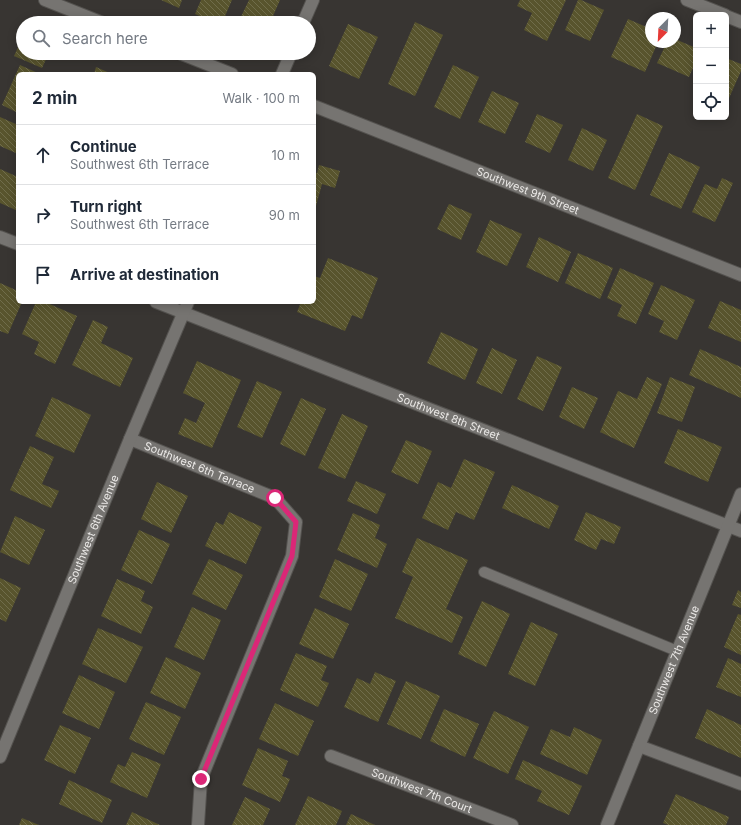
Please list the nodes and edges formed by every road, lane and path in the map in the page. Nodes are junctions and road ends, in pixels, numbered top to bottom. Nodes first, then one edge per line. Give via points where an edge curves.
1 (45, 0) edge
2 (313, 0) edge
3 (687, 0) edge
4 (717, 12) edge
5 (86, 16) edge
6 (306, 16) edge
7 (729, 17) edge
8 (741, 22) edge
9 (197, 60) edge
10 (288, 60) edge
11 (227, 72) edge
12 (283, 72) edge
13 (316, 107) edge
14 (0, 237) edge
15 (16, 243) edge
16 (741, 275) edge
17 (166, 304) edge
18 (186, 308) edge
19 (130, 439) junction
20 (741, 494) edge
21 (728, 526) junction
22 (741, 531) edge
23 (484, 572) dead end
24 (677, 652) junction
25 (639, 746) junction
26 (1, 752) edge
27 (331, 756) dead end
28 (741, 784) edge
29 (198, 825) edge
30 (512, 825) edge
31 (606, 825) edge

1 - 5 street
2 - 6 street
3 - 4 street
7 - 8 street
9 - 11 street
10 - 12 street
13 - 16 street, Southwest 9th Street
14 - 15 street
17 - 18 street, Southwest 8th Street
18 - 19 street, Southwest 6th Avenue
18 - 21 street, Southwest 8th Street
19 - 26 street, Southwest 6th Avenue
19 - 29 street, Southwest 6th Terrace via 275,498 296,522 292,556 201,779
20 - 21 street, Southwest 7th Avenue
21 - 22 street, Southwest 8th Street
21 - 24 street, Southwest 7th Avenue
23 - 24 lane
24 - 25 street, Southwest 7th Avenue
25 - 28 street
25 - 31 street, Southwest 7th Avenue
27 - 30 street, Southwest 7th Court

